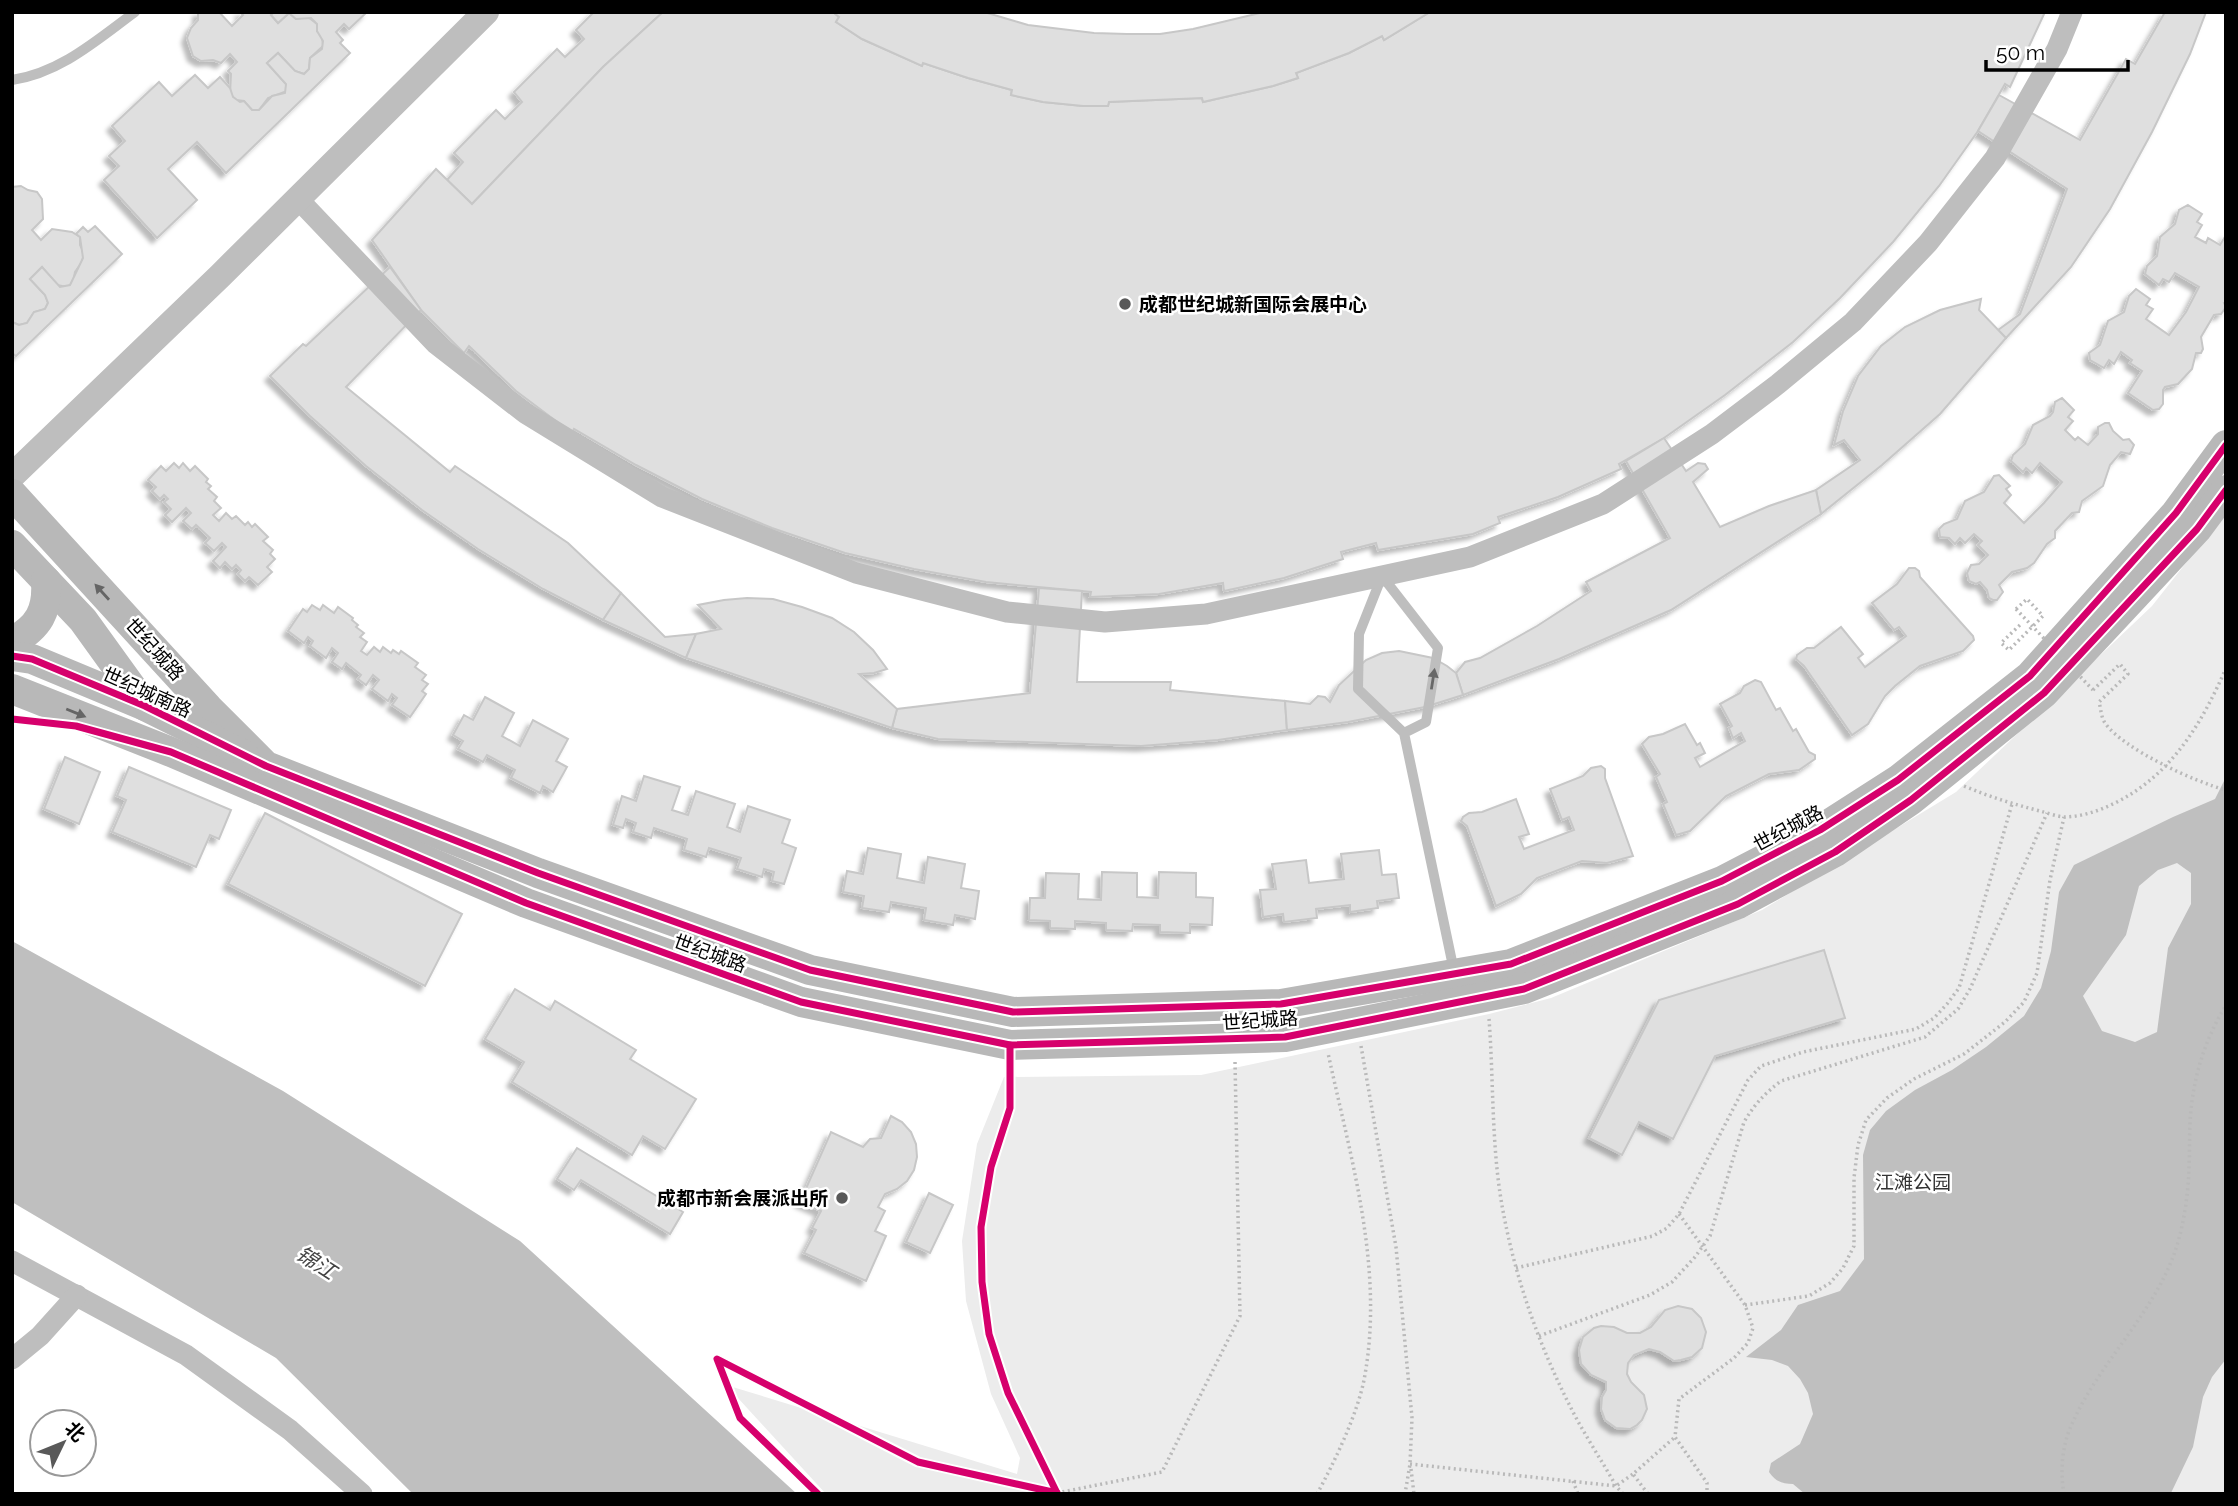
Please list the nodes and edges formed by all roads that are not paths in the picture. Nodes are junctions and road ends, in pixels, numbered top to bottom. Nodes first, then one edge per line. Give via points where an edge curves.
1 (135, 12) edge
2 (486, 12) edge
3 (2072, 12) edge
4 (12, 80) edge
5 (298, 199) junction
6 (2226, 445) edge
7 (12, 476) edge
8 (2226, 490) edge
9 (12, 494) edge
10 (12, 545) edge
11 (1382, 576) junction
12 (46, 581) junction
13 (12, 642) edge
14 (12, 656) edge
15 (12, 689) edge
16 (145, 706) junction
17 (1404, 733) junction
18 (171, 752) junction
19 (266, 766) junction
20 (1454, 974) junction
21 (12, 1261) edge
22 (77, 1295) junction
23 (12, 1359) edge
24 (362, 1494) edge

1 - 4 lane via 47,72
2 - 5 street
3 - 11 street via 2057,49 1995,158 1928,243 1853,322 1778,384 1712,434 1603,504 1470,557
5 - 7 street
5 - 11 street via 436,344 525,414 662,497 856,573 1007,611 1105,622 1206,614
6 - 20 main road, 世纪城路 via 2176,513 2030,676 1898,780 1820,830 1722,881 1511,964
8 - 18 main road, 世纪城路 via 2197,529 2044,693 1911,800 1835,852 1738,904 1524,989 1284,1037 1010,1045 801,1002 526,903
19 -> 9 main road, 世纪城路
10 - 12 main road, 世纪城路
11 - 17 lane via 1359,635 1358,689
17 -> 11 lane via 1426,722 1438,648
12 - 13 main road via 43,614
12 - 16 main road, 世纪城路 via 83,620
14 - 16 main road, 世纪城南路 via 32,659
15 -> 18 main road
16 - 18 main road, 世纪城路
16 - 19 main road, 世纪城南路
17 - 20 lane
19 - 20 main road, 世纪城路 via 538,873 810,970 1013,1012 1281,1004
21 - 22 street
22 - 23 street
22 - 24 street via 186,1355 290,1430

